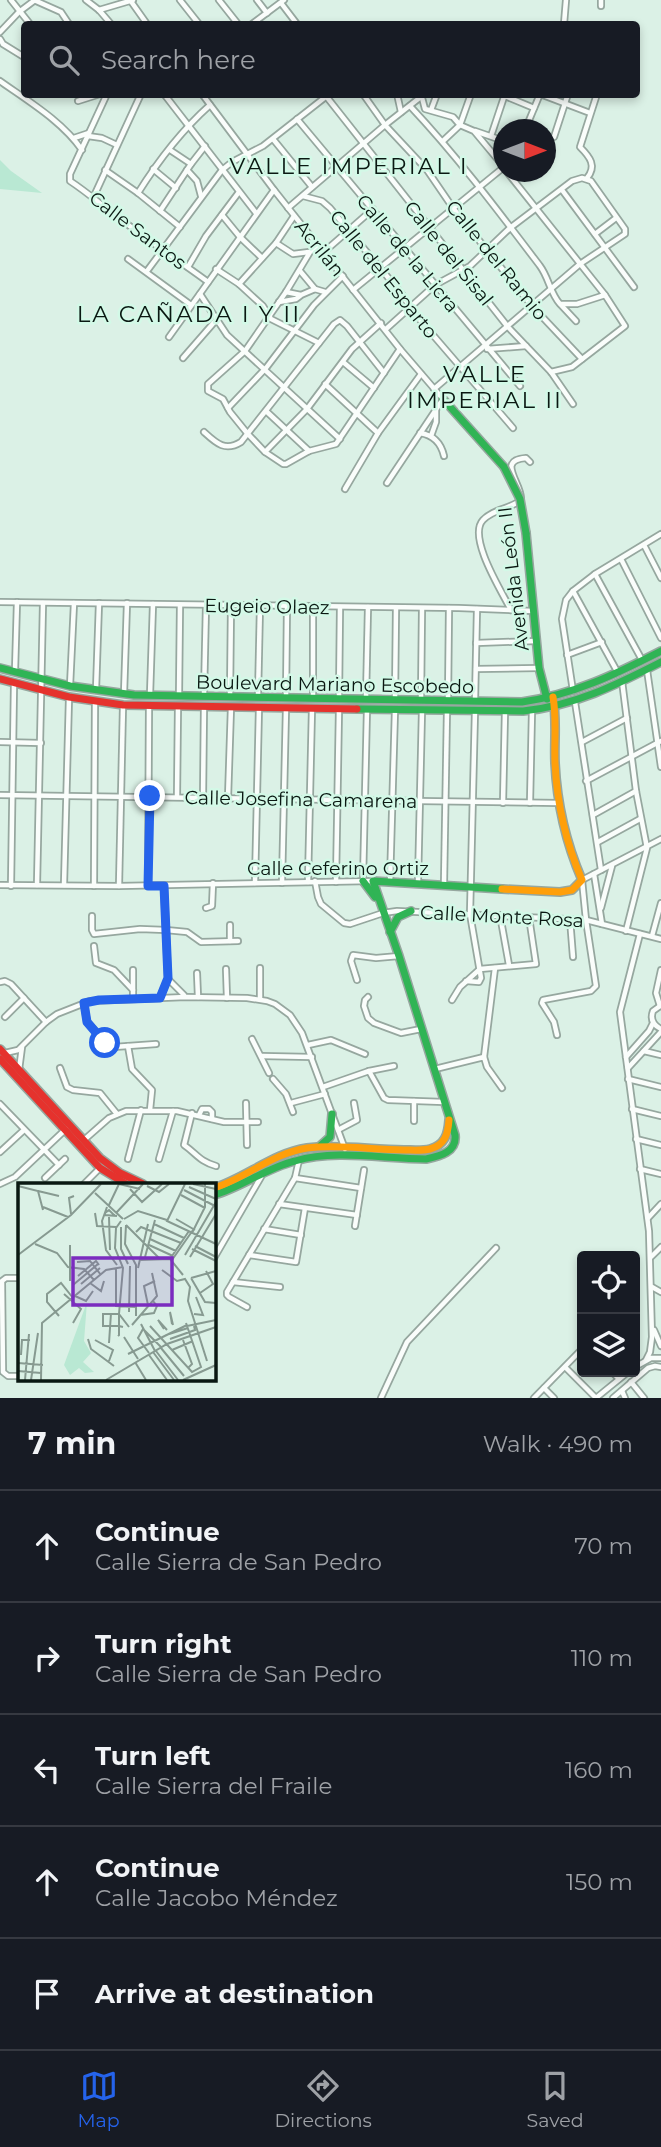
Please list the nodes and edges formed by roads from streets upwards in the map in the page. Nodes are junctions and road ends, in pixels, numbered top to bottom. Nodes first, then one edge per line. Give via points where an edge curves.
1 (11, 0) edge
2 (35, 0) edge
3 (86, 0) edge
4 (131, 0) edge
5 (180, 0) edge
6 (219, 0) edge
7 (257, 0) edge
8 (566, 0) edge
9 (282, 1) edge
10 (99, 10) junction
11 (19, 12) junction
12 (267, 13) junction
13 (27, 21) edge
14 (67, 21) edge
15 (108, 21) edge
16 (143, 21) edge
17 (197, 21) edge
18 (236, 21) edge
19 (256, 21) edge
20 (295, 21) edge
21 (564, 21) edge
22 (0, 32) edge
23 (0, 39) edge
24 (21, 55) edge
25 (0, 81) edge
26 (21, 95) edge
27 (25, 98) edge
28 (86, 98) edge
29 (105, 98) edge
30 (139, 98) edge
31 (167, 98) edge
32 (206, 98) edge
33 (323, 98) edge
34 (329, 98) edge
35 (367, 98) edge
36 (398, 98) edge
37 (418, 98) edge
38 (423, 98) edge
39 (435, 98) edge
40 (470, 98) edge
41 (504, 98) edge
42 (512, 98) edge
43 (538, 98) edge
44 (550, 98) edge
45 (567, 98) edge
46 (596, 98) edge
47 (78, 101) dead end
48 (565, 104) junction
49 (210, 105) junction
50 (410, 106) junction
51 (534, 108) junction
52 (429, 110) junction
53 (401, 112) junction
54 (590, 113) junction
55 (297, 119) junction
56 (530, 119) edge
57 (188, 125) junction
58 (384, 125) junction
59 (460, 125) junction
60 (474, 131) junction
61 (556, 131) edge
62 (88, 135) junction
63 (491, 135) joint
64 (74, 138) junction
65 (273, 139) junction
66 (443, 141) junction
67 (363, 144) junction
68 (117, 145) junction
69 (205, 146) junction
70 (82, 150) junction
71 (170, 150) junction
72 (247, 155) junction
73 (493, 155) edge
74 (191, 164) junction
75 (337, 167) junction
76 (153, 169) junction
77 (105, 170) junction
78 (187, 170) junction
79 (222, 170) junction
80 (493, 175) edge
81 (587, 178) junction
82 (515, 182) edge
83 (312, 187) junction
84 (477, 187) junction
85 (176, 188) junction
86 (274, 190) junction
87 (562, 190) junction
88 (239, 192) junction
89 (138, 193) junction
90 (94, 196) junction
91 (201, 196) junction
92 (303, 196) junction
93 (288, 208) junction
94 (453, 208) junction
95 (373, 209) junction
96 (537, 209) junction
97 (160, 211) junction
98 (256, 214) junction
99 (222, 215) junction
100 (295, 216) junction
101 (615, 218) junction
102 (180, 227) junction
103 (429, 228) junction
104 (510, 228) junction
105 (349, 232) junction
106 (594, 234) junction
107 (240, 237) junction
108 (276, 243) junction
109 (318, 245) junction
110 (488, 248) junction
111 (604, 248) junction
112 (405, 249) junction
113 (163, 251) junction
114 (310, 252) junction
115 (324, 252) junction
116 (262, 258) junction
117 (128, 259) dead end
118 (580, 264) junction
119 (188, 267) junction
120 (380, 268) junction
121 (216, 269) junction
122 (464, 270) junction
123 (147, 271) junction
124 (300, 271) junction
125 (343, 276) junction
126 (208, 282) junction
127 (239, 284) junction
128 (436, 285) junction
129 (634, 287) dead end
130 (315, 289) junction
131 (353, 290) junction
132 (550, 291) junction
133 (286, 292) junction
134 (325, 292) junction
135 (200, 294) junction
136 (301, 295) junction
137 (605, 295) junction
138 (279, 302) junction
139 (560, 304) junction
140 (191, 305) junction
141 (531, 306) junction
142 (410, 308) junction
143 (269, 317) junction
144 (217, 319) junction
145 (576, 321) dead end
146 (381, 323) junction
147 (508, 327) junction
148 (386, 329) junction
149 (293, 331) junction
150 (169, 337) dead end
151 (492, 341) junction
152 (360, 342) junction
153 (318, 343) junction
154 (527, 346) junction
155 (504, 347) junction
156 (486, 348) junction
157 (400, 349) junction
158 (245, 351) junction
159 (183, 358) dead end
160 (582, 359) junction
161 (343, 362) junction
162 (459, 367) junction
163 (266, 368) junction
164 (551, 372) junction
165 (384, 373) junction
166 (421, 374) junction
167 (325, 384) junction
168 (520, 386) dead end
169 (284, 388) junction
170 (374, 388) junction
171 (434, 389) junction
172 (443, 398) junction
173 (573, 404) dead end
174 (228, 408) junction
175 (307, 409) junction
176 (436, 409) junction
177 (266, 411) junction
178 (357, 415) junction
179 (513, 428) dead end
180 (288, 431) junction
181 (204, 432) dead end
182 (247, 433) junction
183 (378, 433) junction
184 (420, 433) junction
185 (431, 436) junction
186 (340, 439) junction
187 (265, 452) junction
188 (309, 452) junction
189 (444, 456) dead end
190 (530, 462) dead end
191 (387, 483) dead end
192 (345, 489) dead end
193 (661, 534) edge
194 (644, 545) junction
195 (621, 559) junction
196 (595, 574) junction
197 (661, 578) edge
198 (573, 591) junction
199 (0, 602) edge
200 (17, 602) junction
201 (43, 602) junction
202 (74, 603) junction
203 (99, 603) junction
204 (127, 603) junction
205 (153, 604) junction
206 (180, 605) junction
207 (206, 605) junction
208 (231, 606) junction
209 (260, 606) junction
210 (287, 606) junction
211 (313, 606) junction
212 (340, 607) junction
213 (368, 607) junction
214 (396, 608) junction
215 (422, 608) junction
216 (449, 608) junction
217 (477, 609) junction
218 (511, 611) junction
219 (533, 611) junction
220 (661, 638) edge
221 (536, 640) junction
222 (602, 642) junction
223 (476, 643) junction
224 (661, 651) edge
225 (567, 655) junction
226 (642, 660) junction
227 (661, 662) edge
228 (0, 668) edge
229 (540, 668) junction
230 (476, 669) junction
231 (647, 669) junction
232 (15, 673) junction
233 (618, 673) junction
234 (0, 679) edge
235 (43, 680) junction
236 (622, 681) junction
237 (14, 684) junction
238 (70, 686) junction
239 (43, 691) junction
240 (96, 691) junction
241 (573, 692) junction
242 (124, 694) junction
243 (150, 695) junction
244 (179, 696) junction
245 (69, 697) junction
246 (204, 697) junction
247 (230, 698) junction
248 (258, 698) junction
249 (550, 698) junction
250 (286, 699) junction
251 (313, 699) junction
252 (339, 699) junction
253 (366, 699) junction
254 (391, 700) junction
255 (421, 701) junction
256 (448, 701) junction
257 (95, 702) junction
258 (475, 702) junction
259 (575, 702) junction
260 (122, 705) junction
261 (149, 706) junction
262 (178, 706) junction
263 (204, 706) junction
264 (555, 706) junction
265 (231, 707) junction
266 (259, 707) junction
267 (286, 708) junction
268 (312, 708) junction
269 (339, 709) junction
270 (367, 709) junction
271 (391, 710) junction
272 (422, 710) junction
273 (447, 710) junction
274 (475, 711) junction
275 (505, 711) junction
276 (532, 711) junction
277 (627, 718) junction
278 (0, 742) edge
279 (13, 742) junction
280 (582, 742) junction
281 (659, 742) edge
282 (41, 743) junction
283 (631, 757) junction
284 (661, 767) edge
285 (586, 781) junction
286 (636, 791) junction
287 (0, 795) edge
288 (12, 795) junction
289 (40, 795) junction
290 (68, 796) junction
291 (95, 796) junction
292 (121, 796) junction
293 (150, 796) junction
294 (177, 797) junction
295 (203, 798) junction
296 (228, 798) junction
297 (256, 799) junction
298 (284, 799) junction
299 (311, 800) junction
300 (337, 800) junction
301 (366, 800) junction
302 (394, 801) junction
303 (419, 802) junction
304 (445, 803) junction
305 (473, 803) junction
306 (503, 803) junction
307 (530, 803) junction
308 (560, 803) junction
309 (593, 815) junction
310 (640, 818) junction
311 (661, 839) edge
312 (598, 842) junction
313 (653, 844) junction
314 (647, 848) junction
315 (661, 848) edge
316 (612, 865) junction
317 (601, 870) junction
318 (594, 874) junction
319 (582, 880) junction
320 (315, 881) junction
321 (363, 881) junction
322 (373, 881) junction
323 (308, 882) junction
324 (336, 882) junction
325 (390, 882) junction
326 (213, 883) junction
327 (255, 883) junction
328 (282, 883) junction
329 (418, 883) junction
330 (444, 884) junction
331 (37, 885) junction
332 (0, 886) edge
333 (11, 886) junction
334 (64, 886) junction
335 (94, 886) junction
336 (119, 886) junction
337 (148, 886) junction
338 (164, 886) junction
339 (472, 886) junction
340 (378, 901) junction
341 (661, 903) edge
342 (206, 908) dead end
343 (600, 910) junction
344 (411, 911) junction
345 (383, 913) junction
346 (470, 914) junction
347 (500, 915) junction
348 (92, 916) dead end
349 (529, 917) junction
350 (570, 919) junction
351 (586, 920) junction
352 (602, 924) junction
353 (230, 925) dead end
354 (166, 930) junction
355 (626, 931) junction
356 (390, 933) junction
357 (640, 934) junction
358 (652, 936) junction
359 (661, 939) edge
360 (230, 941) junction
361 (238, 941) dead end
362 (94, 946) dead end
363 (399, 956) junction
364 (573, 957) dead end
365 (509, 965) junction
366 (260, 968) dead end
367 (495, 968) junction
368 (226, 969) dead end
369 (480, 969) junction
370 (133, 970) dead end
371 (661, 970) edge
372 (197, 973) dead end
373 (168, 978) junction
374 (358, 980) dead end
375 (466, 981) junction
376 (0, 982) edge
377 (133, 990) junction
378 (187, 997) junction
379 (198, 997) junction
380 (368, 997) dead end
381 (24, 998) junction
382 (160, 998) junction
383 (227, 998) junction
384 (133, 999) junction
385 (260, 999) junction
386 (452, 1000) dead end
387 (84, 1003) junction
388 (660, 1006) edge
389 (5, 1017) dead end
390 (46, 1022) junction
391 (653, 1023) junction
392 (421, 1029) junction
393 (661, 1030) edge
394 (557, 1035) dead end
395 (252, 1039) dead end
396 (156, 1044) dead end
397 (308, 1045) junction
398 (22, 1046) junction
399 (128, 1046) junction
400 (644, 1051) junction
401 (1, 1054) edge
402 (365, 1054) dead end
403 (661, 1055) edge
404 (261, 1056) junction
405 (312, 1057) junction
406 (484, 1057) junction
407 (626, 1057) junction
408 (394, 1066) dead end
409 (60, 1068) dead end
410 (434, 1069) junction
411 (627, 1069) junction
412 (19, 1070) junction
413 (369, 1071) junction
414 (269, 1073) dead end
415 (273, 1079) dead end
416 (628, 1079) junction
417 (323, 1087) junction
418 (661, 1087) edge
419 (502, 1088) dead end
420 (326, 1094) junction
421 (414, 1101) junction
422 (445, 1102) junction
423 (246, 1103) dead end
424 (291, 1103) junction
425 (354, 1103) dead end
426 (1, 1109) edge
427 (632, 1109) junction
428 (141, 1110) junction
429 (150, 1111) junction
430 (173, 1111) junction
431 (293, 1112) dead end
432 (192, 1113) junction
433 (117, 1114) junction
434 (332, 1114) junction
435 (450, 1116) junction
436 (661, 1116) edge
437 (414, 1121) dead end
438 (246, 1122) junction
439 (258, 1122) dead end
440 (67, 1127) junction
441 (24, 1130) junction
442 (338, 1130) junction
443 (636, 1139) junction
444 (84, 1140) junction
445 (444, 1140) junction
446 (247, 1145) dead end
447 (661, 1145) edge
448 (315, 1148) junction
449 (43, 1150) junction
450 (449, 1151) junction
451 (0, 1152) edge
452 (345, 1152) junction
453 (65, 1159) dead end
454 (128, 1159) dead end
455 (159, 1159) dead end
456 (299, 1159) junction
457 (59, 1165) junction
458 (216, 1166) dead end
459 (100, 1168) junction
460 (640, 1169) junction
461 (364, 1170) dead end
462 (661, 1174) edge
463 (262, 1175) junction
464 (45, 1178) dead end
465 (295, 1178) junction
466 (85, 1183) edge
467 (123, 1183) edge
468 (139, 1183) edge
469 (0, 1184) edge
470 (215, 1188) edge
471 (361, 1188) junction
472 (215, 1195) edge
473 (279, 1204) junction
474 (661, 1204) edge
475 (305, 1208) junction
476 (357, 1215) junction
477 (648, 1219) junction
478 (355, 1226) dead end
479 (264, 1229) junction
480 (301, 1236) junction
481 (661, 1247) edge
482 (496, 1248) dead end
483 (249, 1255) junction
484 (215, 1256) edge
485 (650, 1258) junction
486 (18, 1278) edge
487 (233, 1282) junction
488 (651, 1286) junction
489 (280, 1287) dead end
490 (661, 1292) edge
491 (247, 1307) dead end
492 (652, 1322) junction
493 (661, 1346) edge
494 (577, 1354) edge
495 (661, 1358) edge
496 (646, 1360) junction
497 (640, 1364) edge
498 (565, 1367) junction
499 (661, 1367) edge
500 (18, 1376) edge
501 (622, 1377) edge
502 (619, 1379) joint
503 (631, 1382) junction
504 (544, 1388) junction
505 (622, 1391) junction
506 (381, 1398) edge
507 (534, 1398) edge
508 (554, 1398) edge
509 (596, 1398) edge
510 (613, 1398) edge
511 (625, 1398) edge
512 (644, 1398) edge

1 - 11 street
2 - 11 street
2 - 14 street via 61,12
3 - 10 street
4 - 10 street
4 - 16 street
5 - 17 street
6 - 18 street
7 - 12 street
8 - 21 street
9 - 12 street
9 - 20 street
10 - 15 street
11 - 13 street
11 - 22 street
12 - 19 street
23 - 24 street
25 - 26 street
27 - 64 street
28 - 47 street
29 - 62 street
30 - 68 street
31 - 57 street
32 - 49 street, Acrilán
33 - 55 street
34 - 67 street, Calle del Sisal
35 - 58 street, Calle del Ramio
36 - 53 street
37 - 50 street
38 - 52 street
39 - 52 street
40 - 59 street
41 - 63 street
42 - 51 street
43 - 51 street
44 - 48 street
45 - 48 street
46 - 54 street
48 - 54 street
48 - 61 street
49 - 57 street
49 - 72 street, Acrilán
50 - 53 street
50 - 66 street
51 - 56 street
52 - 59 street via 453,117
53 - 58 street
54 - 81 street via 580,147 593,167
55 - 65 street
55 - 75 street, Calle de la Licra
57 - 69 street
57 - 71 street
58 - 67 street
58 - 94 street, Calle del Ramio via 427,170
59 - 60 street
59 - 66 street
60 - 63 street
60 - 73 street
62 - 64 street
62 - 68 street
62 - 70 street
64 - 70 street
65 - 72 street
65 - 83 street
66 - 84 street
67 - 75 street
67 - 103 street, Calle del Sisal
68 - 77 street
69 - 74 street
69 - 79 street
70 - 90 street, Calle Santos via 69,179
71 - 74 street
71 - 76 street
72 - 79 street
72 - 86 street, Acrilán
74 - 78 street
75 - 83 street
75 - 95 street, Calle de la Licra
76 - 85 street
76 - 89 street
77 - 89 street
77 - 90 street
78 - 85 street
78 - 91 street via 197,181
79 - 88 street
79 - 91 street
80 - 84 street
81 - 87 street via 575,179
81 - 101 street
82 - 96 street
83 - 92 street
84 - 94 street
84 - 104 street
85 - 97 street
86 - 93 street, Acrilán
86 - 98 street
87 - 96 street
87 - 106 street
88 - 98 street
88 - 99 street
89 - 97 street
90 - 113 street, Calle Santos
91 - 102 street
92 - 93 street
92 - 105 street, Calle del Esparto via 326,203
93 - 100 street, Acrilán
94 - 103 street
94 - 110 street, Calle del Ramio
95 - 105 street
95 - 112 street, Calle de la Licra
96 - 104 street
96 - 118 street
97 - 102 street
98 - 107 street
99 - 107 street
99 - 119 street
100 - 108 street
100 - 109 street, Acrilán
101 - 106 street
101 - 111 street via 625,234
102 - 113 street
103 - 112 street
103 - 122 street, Calle del Sisal
104 - 110 street
104 - 132 street via 542,269
105 - 115 street
105 - 120 street, Calle del Esparto
106 - 111 street
107 - 116 street
107 - 121 street
108 - 114 street via 293,254
108 - 116 street
109 - 114 street
109 - 115 street, Acrilán
110 - 122 street
110 - 141 street, Calle del Ramio
111 - 118 street
111 - 129 street
112 - 120 street
112 - 128 street, Calle de la Licra
113 - 119 street, Calle Santos
113 - 123 street
114 - 124 street
115 - 125 street, Acrilán
116 - 127 street
117 - 123 street
118 - 132 street
118 - 137 street
119 - 126 street, Calle Santos
120 - 131 street
120 - 142 street, Calle del Esparto
121 - 126 street
121 - 127 street
122 - 128 street
122 - 147 street, Calle del Sisal
123 - 140 street
124 - 130 street
124 - 133 street
125 - 131 street, Acrilán
125 - 134 street
126 - 135 street
127 - 143 street
128 - 142 street
128 - 156 street, Calle de la Licra
130 - 134 street
130 - 136 street
131 - 146 street, Acrilán
132 - 139 street
132 - 141 street
133 - 136 street
133 - 138 street
134 - 149 street
135 - 140 street
135 - 144 street
136 - 138 street
137 - 139 street
137 - 160 street via 625,326
138 - 143 street
139 - 145 street
140 - 150 street
141 - 147 street
141 - 160 street, Calle del Ramio
142 - 148 street
142 - 162 street, Calle del Esparto
143 - 149 street
143 - 158 street
144 - 158 street
144 - 159 street
146 - 148 street, Acrilán
146 - 152 street
147 - 151 street
147 - 154 street, Calle del Sisal
148 - 157 street, Acrilán
149 - 153 street
149 - 163 street
151 - 155 street
151 - 156 street
152 - 153 street via 340,320
152 - 161 street
152 - 165 street
153 - 169 street
154 - 155 street
154 - 164 street, Calle del Sisal
155 - 156 street
156 - 162 street
156 - 168 street, Calle de la Licra
157 - 165 street
157 - 166 street, Acrilán
158 - 163 street
158 - 174 street via 207,386
160 - 164 street
161 - 167 street
161 - 170 street
162 - 171 street
162 - 179 street, Calle del Esparto
163 - 169 street
163 - 174 street
164 - 173 street, Calle del Sisal
165 - 170 street
166 - 171 street, Acrilán
166 - 183 street
167 - 175 street
167 - 178 street
169 - 175 street
169 - 177 street
170 - 178 street
171 - 172 street, Acrilán
172 - 176 street
172 - 219 street, Avenida León II, bridge via 504,467 517,489 524,510
174 - 182 street
175 - 180 street
175 - 186 street
176 - 184 street
176 - 185 street
177 - 180 street
177 - 182 street
178 - 183 street
178 - 186 street
180 - 187 street
180 - 188 street
181 - 182 street via 229,448
182 - 187 street
183 - 192 street
184 - 185 street
184 - 191 street
185 - 189 street
186 - 188 street
187 - 188 street via 282,464
190 - 218 street, bridge via 520,458 511,465 522,498 485,517 478,532
193 - 194 street
194 - 195 street
194 - 197 street
195 - 196 street
195 - 220 street
196 - 198 street
196 - 226 street
198 - 222 street
198 - 225 street via 561,615
199 - 200 street, Eugeio Olaez
200 - 201 street, Eugeio Olaez
200 - 232 street
201 - 202 street, Eugeio Olaez
201 - 235 street
202 - 203 street, Eugeio Olaez
202 - 238 street
203 - 204 street, Eugeio Olaez
203 - 240 street
204 - 205 street, Eugeio Olaez
204 - 242 street
205 - 206 street, Eugeio Olaez
205 - 243 street
206 - 207 street, Eugeio Olaez
206 - 244 street
207 - 208 street, Eugeio Olaez
207 - 246 street
208 - 209 street, Eugeio Olaez
208 - 247 street
209 - 210 street, Eugeio Olaez
209 - 248 street
210 - 211 street, Eugeio Olaez
210 - 250 street
211 - 212 street, Eugeio Olaez
211 - 251 street
212 - 213 street, Eugeio Olaez
212 - 252 street
213 - 214 street, Eugeio Olaez
213 - 253 street
214 - 215 street, Eugeio Olaez
214 - 254 street
215 - 216 street, Eugeio Olaez
215 - 255 street
216 - 217 street, Eugeio Olaez
216 - 256 street
217 - 218 street, Eugeio Olaez
217 - 223 street
218 - 219 street, Eugeio Olaez
219 - 221 street, Avenida León II
221 - 223 street
221 - 229 street, Avenida León II
222 - 225 street
222 - 233 street
223 - 230 street
224 - 226 street, Boulevard Mariano Escobedo
225 - 241 street
226 - 233 street, Boulevard Mariano Escobedo
227 - 231 street, Boulevard Mariano Escobedo
228 - 232 street, Boulevard Mariano Escobedo
229 - 230 street
229 - 249 street, Avenida León II
230 - 258 street
231 - 236 street, Boulevard Mariano Escobedo
231 - 281 street
232 - 235 street, Boulevard Mariano Escobedo
233 - 241 street, Boulevard Mariano Escobedo
234 - 237 street, Boulevard Mariano Escobedo
235 - 238 street, Boulevard Mariano Escobedo
235 - 239 street
236 - 259 street, Boulevard Mariano Escobedo
236 - 277 street
237 - 239 street, Boulevard Mariano Escobedo
237 - 279 street
238 - 240 street, Boulevard Mariano Escobedo
239 - 245 street, Boulevard Mariano Escobedo
239 - 282 street
240 - 242 street, Boulevard Mariano Escobedo
241 - 249 street, Boulevard Mariano Escobedo
242 - 243 street, Boulevard Mariano Escobedo
243 - 244 street, Boulevard Mariano Escobedo
244 - 246 street, Boulevard Mariano Escobedo
245 - 257 street, Boulevard Mariano Escobedo
245 - 290 street
246 - 247 street, Boulevard Mariano Escobedo
247 - 248 street, Boulevard Mariano Escobedo
248 - 250 street, Boulevard Mariano Escobedo
249 - 258 street, Boulevard Mariano Escobedo
249 - 264 street, Avenida León II
250 - 251 street, Boulevard Mariano Escobedo
251 - 252 street, Boulevard Mariano Escobedo
252 - 253 street, Boulevard Mariano Escobedo
253 - 254 street, Boulevard Mariano Escobedo
254 - 255 street, Boulevard Mariano Escobedo
254 - 271 street
255 - 256 street, Boulevard Mariano Escobedo
256 - 258 street, Boulevard Mariano Escobedo
257 - 260 street, Boulevard Mariano Escobedo
257 - 291 street
259 - 264 street, Boulevard Mariano Escobedo
259 - 280 street
260 - 261 street, Boulevard Mariano Escobedo
260 - 292 street
261 - 262 street, Boulevard Mariano Escobedo
261 - 293 street
262 - 263 street, Boulevard Mariano Escobedo
262 - 294 street
263 - 265 street, Boulevard Mariano Escobedo
263 - 295 street
264 - 276 street, Boulevard Mariano Escobedo
264 - 308 street, Avenida León II
265 - 266 street, Boulevard Mariano Escobedo
265 - 296 street
266 - 267 street, Boulevard Mariano Escobedo
266 - 297 street
267 - 268 street, Boulevard Mariano Escobedo
267 - 298 street
268 - 269 street, Boulevard Mariano Escobedo
268 - 299 street
269 - 270 street, Boulevard Mariano Escobedo
269 - 300 street
270 - 271 street, Boulevard Mariano Escobedo
270 - 301 street
271 - 272 street, Boulevard Mariano Escobedo
271 - 302 street
272 - 273 street, Boulevard Mariano Escobedo
272 - 303 street
273 - 274 street, Boulevard Mariano Escobedo
273 - 304 street
274 - 275 street, Boulevard Mariano Escobedo
274 - 305 street
275 - 276 street, Boulevard Mariano Escobedo
275 - 306 street
276 - 307 street
277 - 280 street
277 - 283 street
278 - 279 street
279 - 282 street
279 - 288 street
280 - 285 street
281 - 283 street
281 - 284 street
282 - 289 street
283 - 285 street
283 - 286 street
285 - 309 street
286 - 309 street
286 - 310 street
287 - 288 street, Calle Josefina Camarena
288 - 289 street, Calle Josefina Camarena
288 - 333 street
289 - 290 street, Calle Josefina Camarena
289 - 331 street
290 - 291 street, Calle Josefina Camarena
290 - 334 street
291 - 292 street, Calle Josefina Camarena
291 - 335 street
292 - 293 street, Calle Josefina Camarena
292 - 336 street
293 - 294 street, Calle Josefina Camarena
293 - 337 street
294 - 295 street, Calle Josefina Camarena
295 - 296 street, Calle Josefina Camarena
296 - 297 street, Calle Josefina Camarena
297 - 298 street, Calle Josefina Camarena
297 - 327 street
298 - 299 street, Calle Josefina Camarena
298 - 328 street
299 - 300 street, Calle Josefina Camarena
299 - 323 street
300 - 301 street, Calle Josefina Camarena
300 - 324 street
301 - 302 street, Calle Josefina Camarena
301 - 321 street
302 - 303 street, Calle Josefina Camarena
302 - 325 street
303 - 304 street, Calle Josefina Camarena
303 - 329 street
304 - 305 street, Calle Josefina Camarena
304 - 330 street
305 - 306 street, Calle Josefina Camarena
305 - 339 street
306 - 307 street, Calle Josefina Camarena
307 - 308 street, Calle Josefina Camarena
308 - 319 street, Avenida León II via 566,839
309 - 312 street
310 - 312 street
310 - 314 street
311 - 313 street, Calle Ceferino Ortiz
312 - 317 street
313 - 314 street, Calle Ceferino Ortiz
313 - 315 street
314 - 316 street, Calle Ceferino Ortiz
314 - 355 street
316 - 317 street, Calle Ceferino Ortiz
316 - 343 street
317 - 318 street, Calle Ceferino Ortiz
318 - 319 street, Calle Ceferino Ortiz
318 - 343 street
319 - 339 street, Calle Ceferino Ortiz via 566,892
319 - 351 street
320 - 323 street, Calle Ceferino Ortiz
320 - 324 street, Calle Ceferino Ortiz
320 - 345 street, Calle Monte Rosa via 321,904 344,923
321 - 322 street, Calle Ceferino Ortiz
321 - 324 street, Calle Ceferino Ortiz
321 - 340 street
322 - 325 street, Calle Ceferino Ortiz
322 - 340 street
323 - 328 street, Calle Ceferino Ortiz
325 - 329 street, Calle Ceferino Ortiz
326 - 327 street, Calle Ceferino Ortiz
326 - 338 street, Calle Ceferino Ortiz
326 - 342 street via 212,905
327 - 328 street, Calle Ceferino Ortiz
329 - 330 street, Calle Ceferino Ortiz
330 - 339 street, Calle Ceferino Ortiz
331 - 333 street, Calle Ceferino Ortiz
331 - 334 street, Calle Ceferino Ortiz
332 - 333 street, Calle Ceferino Ortiz
334 - 335 street, Calle Ceferino Ortiz
335 - 336 street, Calle Ceferino Ortiz
336 - 337 street, Calle Ceferino Ortiz
337 - 338 street, Calle Ceferino Ortiz
338 - 354 street
339 - 346 street
340 - 345 street
341 - 358 street
343 - 352 street
344 - 345 street, Calle Monte Rosa
344 - 346 street, Calle Monte Rosa
344 - 356 street via 398,916
345 - 356 street
346 - 347 street, Calle Monte Rosa
346 - 369 street
347 - 349 street, Calle Monte Rosa
347 - 365 street
348 - 354 street via 94,933
349 - 350 street, Calle Monte Rosa
349 - 365 street via 536,964
350 - 351 street, Calle Monte Rosa
350 - 364 street
351 - 352 street, Calle Monte Rosa
351 - 394 street via 595,988 546,998 542,1003
352 - 355 street, Calle Monte Rosa
353 - 360 street
354 - 360 street via 187,932 201,942
354 - 373 street
355 - 357 street, Calle Monte Rosa
356 - 363 street
357 - 358 street, Calle Monte Rosa
357 - 407 street via 620,1012
358 - 359 street, Calle Monte Rosa
360 - 361 street
362 - 377 street via 96,963 118,973
363 - 374 street via 353,955
363 - 392 street
365 - 367 street
366 - 385 street
367 - 369 street
367 - 406 street
368 - 383 street
369 - 375 street
369 - 375 street via 479,982
370 - 377 street
371 - 388 street via 656,993
372 - 379 street
373 - 378 street
373 - 382 street
375 - 386 street
376 - 381 street via 8,982
377 - 384 street
378 - 379 street
378 - 382 street
379 - 383 street
380 - 392 street via 364,1006 374,1023 401,1033
381 - 389 street
381 - 390 street
382 - 384 street
383 - 385 street
384 - 387 street
385 - 397 street via 290,1016
387 - 390 street
387 - 399 street via 87,1022 105,1043
388 - 391 street via 653,1011
390 - 398 street
391 - 393 street
391 - 407 street
392 - 410 street
393 - 400 street
395 - 404 street
396 - 399 street
397 - 402 street via 331,1040
397 - 405 street
398 - 401 street
398 - 412 street
399 - 429 street via 132,1069 152,1090
400 - 403 street
400 - 411 street
401 - 412 street
401 - 440 street
404 - 405 street
404 - 414 street
405 - 417 street
406 - 410 street
406 - 419 street
407 - 411 street
408 - 413 street
409 - 433 street via 69,1089 100,1093
410 - 422 street
411 - 416 street
412 - 440 street
413 - 417 street
413 - 421 street via 384,1098
415 - 424 street
416 - 418 street
416 - 427 street
417 - 420 street
420 - 424 street
420 - 434 street
421 - 422 street
421 - 437 street
422 - 435 street
423 - 438 street
424 - 431 street
425 - 442 street via 357,1120
426 - 441 street
427 - 436 street
427 - 443 street
428 - 429 street
428 - 433 street
428 - 454 street
429 - 430 street
430 - 432 street
430 - 455 street
432 - 438 street via 224,1122
432 - 458 street via 184,1145 201,1161
433 - 444 street
434 - 442 street
434 - 448 street via 330,1137
435 - 445 street
435 - 450 street via 456,1140
438 - 439 street
438 - 446 street
440 - 444 street
440 - 449 street
440 - 459 street
441 - 449 street
441 - 451 street
442 - 452 street
443 - 447 street
443 - 460 street
444 - 468 street via 112,1168
445 - 450 street
445 - 452 street via 426,1150
448 - 452 street
448 - 470 street via 278,1157
449 - 457 street
449 - 469 street via 15,1178
450 - 452 street via 426,1159
452 - 456 street
453 - 457 street
456 - 463 street
456 - 465 street
457 - 464 street
459 - 466 street
459 - 467 street
460 - 462 street
460 - 477 street
461 - 471 street
463 - 472 street
463 - 484 street
465 - 471 street
465 - 473 street
471 - 476 street
473 - 475 street
473 - 479 street
474 - 477 street
475 - 476 street
475 - 480 street
476 - 478 street
477 - 485 street
479 - 480 street
479 - 483 street
480 - 483 street via 296,1262
481 - 485 street
482 - 506 street via 407,1342
483 - 487 street
485 - 488 street
486 - 500 street via 2,1282 4,1372
487 - 489 street
487 - 491 street via 227,1295
488 - 490 street
488 - 492 street
492 - 493 street
492 - 496 street
494 - 498 street
495 - 496 street
496 - 497 street
498 - 504 street
498 - 509 street
499 - 503 street via 648,1368
501 - 502 street
502 - 509 street
503 - 505 street
503 - 512 street
504 - 507 street
504 - 508 street
505 - 510 street
505 - 511 street

